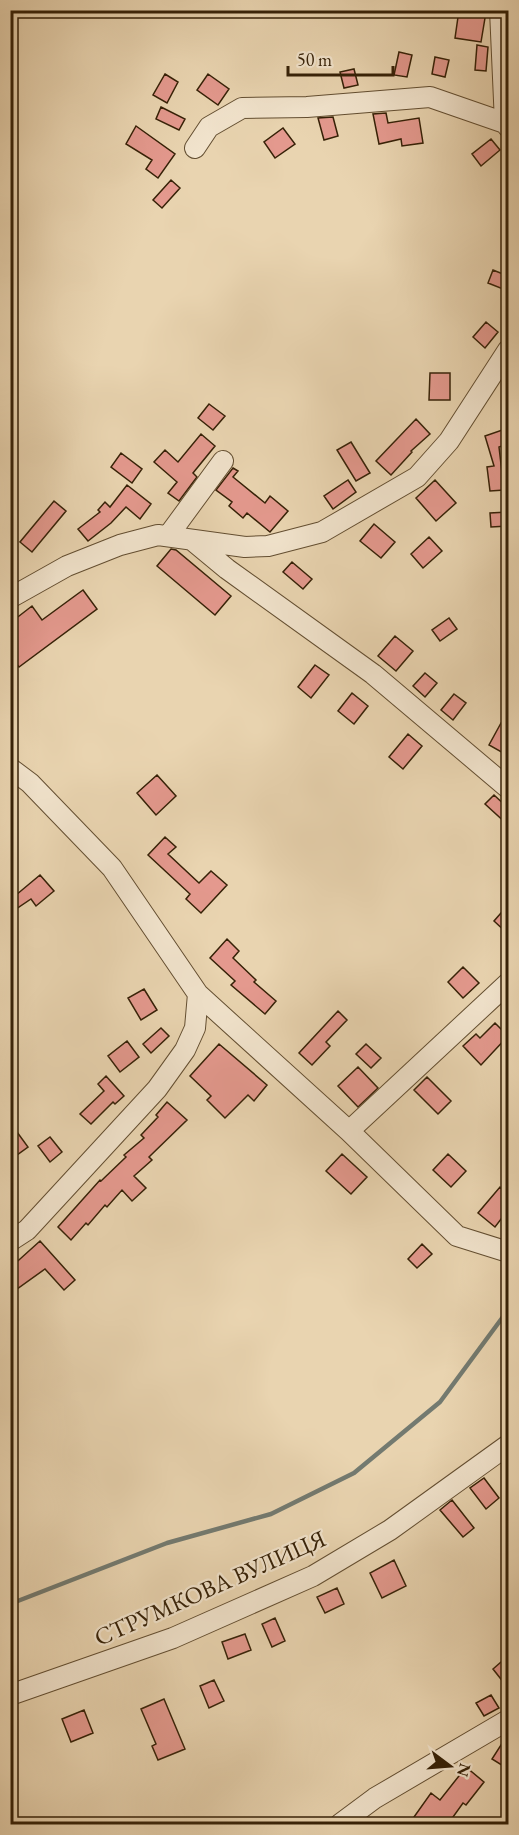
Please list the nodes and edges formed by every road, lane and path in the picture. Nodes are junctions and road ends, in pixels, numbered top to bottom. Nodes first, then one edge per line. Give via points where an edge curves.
1 (500, 10) edge
2 (507, 125) edge
3 (195, 148) dead end
4 (508, 350) edge
5 (223, 461) dead end
6 (168, 536) junction
7 (191, 539) junction
8 (10, 598) edge
9 (10, 768) edge
10 (508, 788) edge
11 (508, 983) edge
12 (198, 994) junction
13 (349, 1131) junction
14 (10, 1241) edge
15 (508, 1252) edge
16 (508, 1445) edge
17 (10, 1695) edge
18 (508, 1720) edge
19 (340, 1824) edge

1 - 2 street
2 - 3 street via 430,97 243,108 209,127
4 - 7 street via 449,441 417,477 322,532 268,546 245,547
5 - 6 street
6 - 7 street
6 - 8 street via 158,535 99,553
7 - 10 street via 373,674
9 - 12 street via 30,783 112,868
11 - 13 street
12 - 13 street
12 - 14 street via 195,1028 185,1050 157,1089 27,1230
13 - 15 street via 457,1236
16 - 17 street, СТРУМКОВА ВУЛИЦЯ via 390,1530 313,1576 173,1638
18 - 19 street via 375,1797

